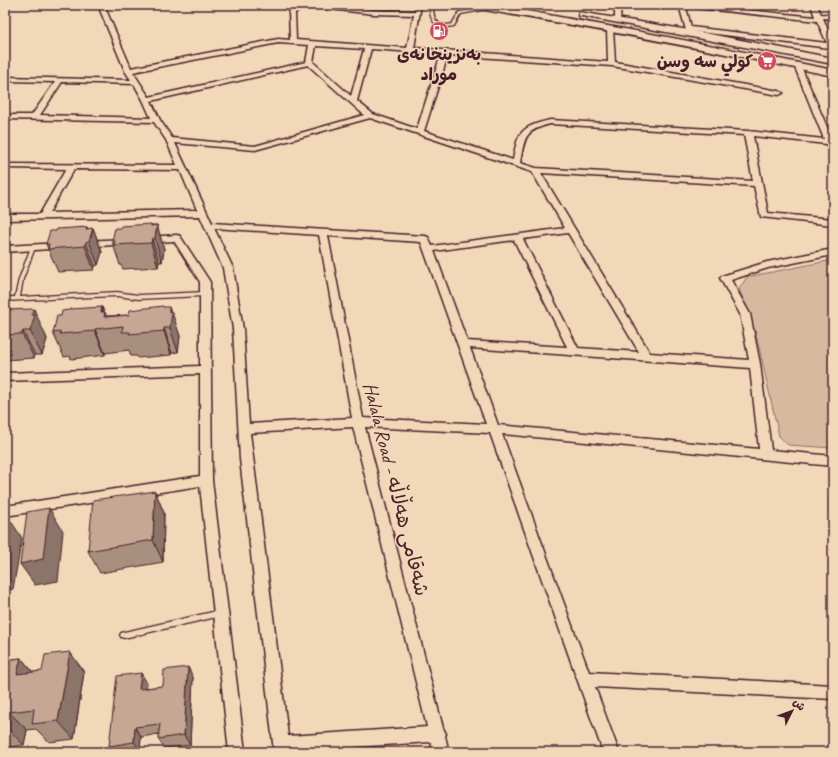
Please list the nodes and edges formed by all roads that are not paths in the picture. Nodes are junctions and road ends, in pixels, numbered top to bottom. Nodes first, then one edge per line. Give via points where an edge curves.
1 (101, 5) edge
2 (419, 5) edge
3 (431, 5) edge
4 (466, 5) edge
5 (618, 5) edge
6 (682, 5) edge
7 (814, 5) edge
8 (542, 8) dead end
9 (489, 9) junction
10 (418, 12) junction
11 (567, 15) junction
12 (833, 17) edge
13 (818, 18) junction
14 (618, 20) junction
15 (610, 29) junction
16 (688, 31) junction
17 (293, 42) junction
18 (313, 43) junction
19 (368, 47) junction
20 (832, 49) edge
21 (410, 51) junction
22 (445, 53) junction
23 (833, 61) edge
24 (309, 64) junction
25 (612, 64) junction
26 (798, 65) junction
27 (129, 71) junction
28 (833, 73) edge
29 (5, 79) edge
30 (60, 80) junction
31 (136, 82) junction
32 (779, 93) dead end
33 (147, 100) junction
34 (352, 102) junction
35 (5, 116) edge
36 (370, 116) junction
37 (34, 117) junction
38 (156, 120) junction
39 (420, 133) junction
40 (748, 133) junction
41 (170, 140) junction
42 (829, 142) junction
43 (833, 152) edge
44 (516, 164) junction
45 (5, 166) edge
46 (71, 167) junction
47 (183, 168) junction
48 (535, 170) junction
49 (757, 184) junction
50 (202, 213) junction
51 (5, 216) edge
52 (43, 216) junction
53 (833, 222) edge
54 (208, 225) junction
55 (570, 230) junction
56 (323, 232) junction
57 (517, 237) junction
58 (33, 248) junction
59 (5, 249) edge
60 (429, 249) junction
61 (833, 252) edge
62 (205, 294) junction
63 (17, 298) junction
64 (5, 299) edge
65 (464, 344) junction
66 (575, 352) junction
67 (647, 356) junction
68 (755, 364) junction
69 (204, 370) junction
70 (5, 377) edge
71 (358, 422) junction
72 (243, 429) junction
73 (494, 429) junction
74 (766, 455) junction
75 (833, 461) edge
76 (206, 480) junction
77 (5, 511) edge
78 (221, 613) junction
79 (124, 635) dead end
80 (585, 679) junction
81 (833, 692) edge
82 (438, 734) junction
83 (281, 748) edge
84 (238, 752) edge
85 (441, 752) edge
86 (611, 752) edge

1 - 27 street
2 - 10 street
3 - 9 lane via 434,22 446,27 453,25 460,13
4 - 9 street
5 - 14 street
6 - 13 street
6 - 16 street
7 - 13 street
8 - 11 street
9 - 11 street
10 - 17 street via 301,8 292,12
10 - 21 street
11 - 14 street
11 - 15 street
12 - 13 street
13 - 20 street
14 - 16 street
15 - 25 street
15 - 26 street
16 - 20 street
16 - 23 street
17 - 18 street
17 - 27 street via 278,41
18 - 19 street
18 - 24 street
19 - 21 street
19 - 34 street
21 - 22 street
22 - 25 street
22 - 39 street
24 - 33 street
24 - 34 street
25 - 32 street
26 - 28 street
26 - 42 street
27 - 31 street
29 - 30 street
30 - 31 street
30 - 37 street
31 - 33 street
33 - 38 street
34 - 36 street
35 - 37 street
36 - 39 street
36 - 41 street via 255,148
37 - 38 street
38 - 41 street
39 - 44 street
40 - 42 street
40 - 44 street via 550,122 526,130 522,136
40 - 49 street
41 - 47 street
42 - 43 street
44 - 48 street
45 - 46 street
46 - 47 street
46 - 52 street
47 - 50 street
48 - 49 street
48 - 55 street
49 - 53 street via 764,215
50 - 52 street
50 - 54 street
51 - 52 street
54 - 56 street
54 - 72 street via 228,268 238,329
55 - 57 street
55 - 67 street
56 - 60 street via 425,239
56 - 71 street, Halala Road - شەقامی هەڵاڵە
57 - 60 street
57 - 66 street
58 - 59 street
58 - 62 street via 177,238 205,282
58 - 63 lane
60 - 65 street
61 - 68 street via 767,265 725,278 745,314
62 - 63 lane
62 - 69 street
63 - 64 lane
65 - 66 street
65 - 73 street
66 - 67 street
67 - 68 street
68 - 74 street
69 - 70 street
69 - 76 street
71 - 72 street
71 - 73 street
71 - 82 street, Halala Road - شەقامی هەڵاڵە
72 - 83 street
73 - 74 street
73 - 80 street
74 - 75 street
76 - 77 street
76 - 78 street
78 - 79 lane
78 - 84 street
80 - 81 street
80 - 86 street
82 - 83 street
82 - 85 street, Halala Road - شەقامی هەڵاڵە

